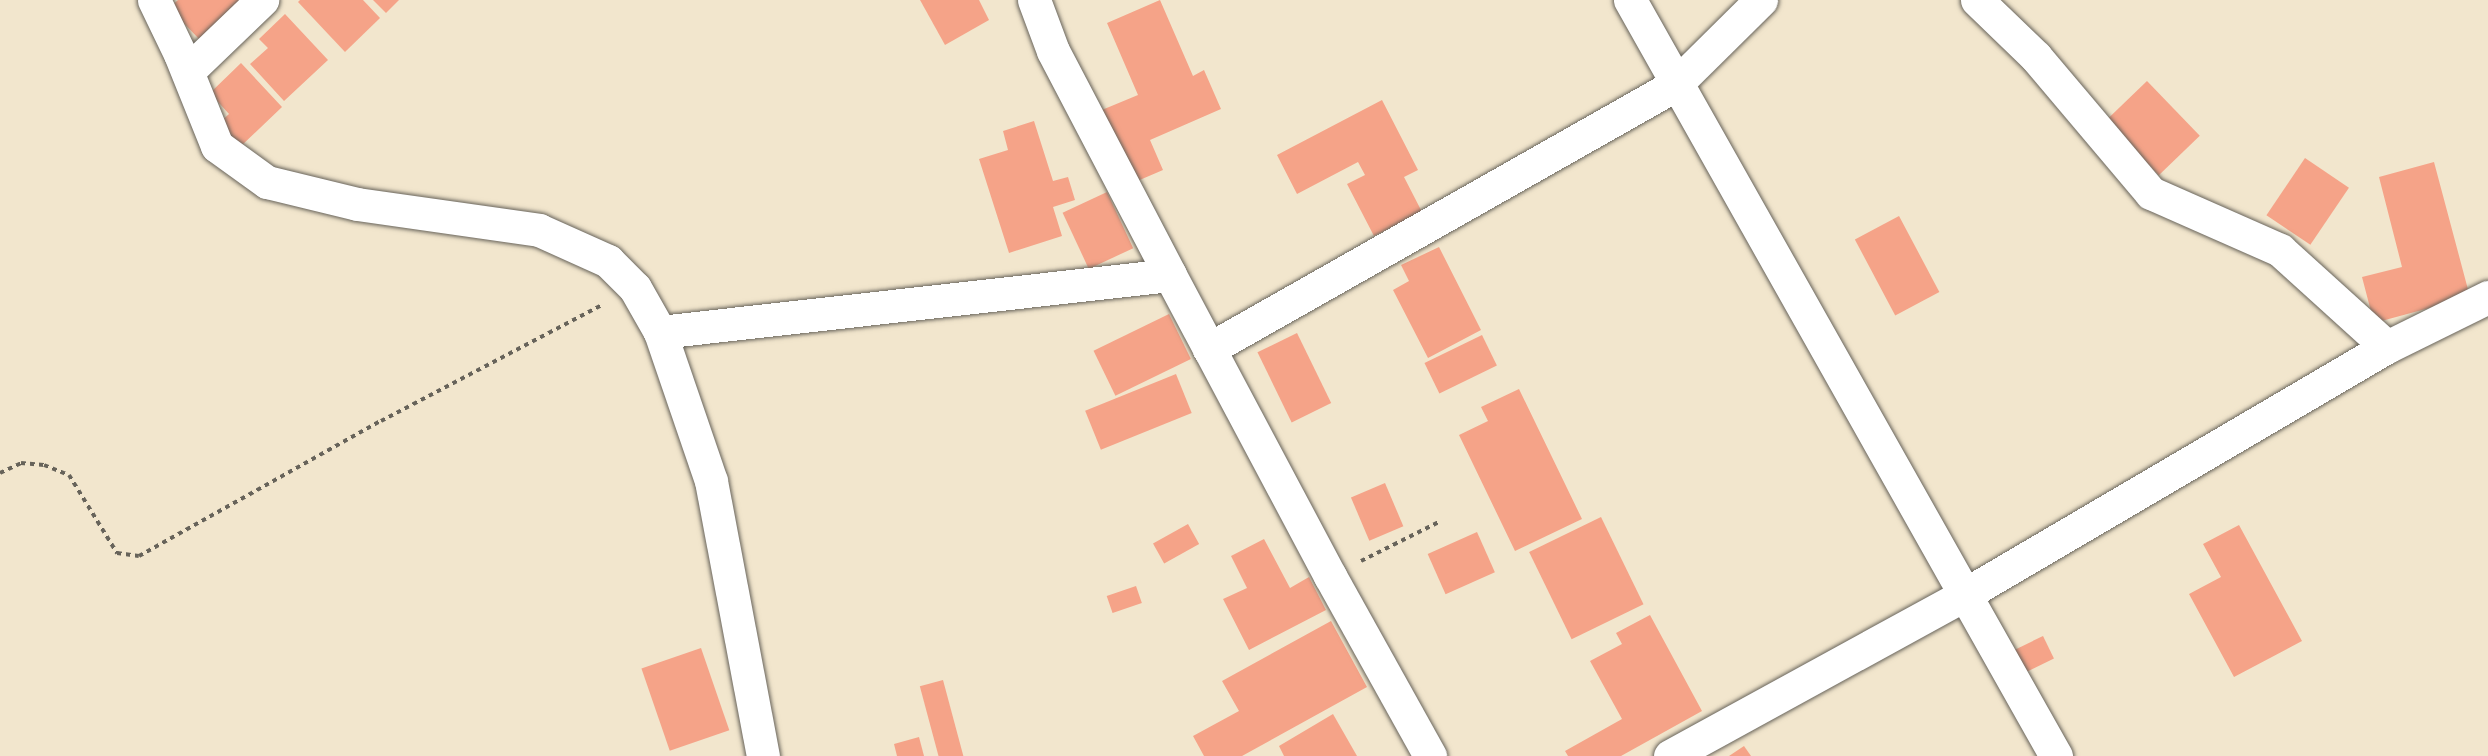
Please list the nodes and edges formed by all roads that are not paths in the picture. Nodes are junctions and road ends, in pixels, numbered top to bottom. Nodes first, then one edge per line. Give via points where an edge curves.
1 (153, 0) edge
2 (262, 0) edge
3 (1034, 0) edge
4 (1630, 0) edge
5 (1761, 0) edge
6 (1977, 0) edge
7 (188, 71) junction
8 (1675, 85) junction
9 (1170, 275) junction
10 (2488, 297) edge
11 (660, 332) junction
12 (2387, 347) junction
13 (1209, 349) junction
14 (1964, 595) junction
15 (763, 756) edge
16 (1430, 756) edge
17 (1670, 756) edge
18 (2056, 756) edge

1 - 7 street
2 - 7 street
3 - 9 street via 1053,51
4 - 8 street
5 - 8 street
6 - 12 street via 2036,57 2151,193 2280,250
7 - 11 street via 217,146 267,182 357,204 539,230 608,261 634,288
8 - 13 street
8 - 14 street
9 - 11 street
9 - 13 street
10 - 12 street
11 - 15 street via 711,481
12 - 14 street
13 - 16 street
14 - 17 street
14 - 18 street

